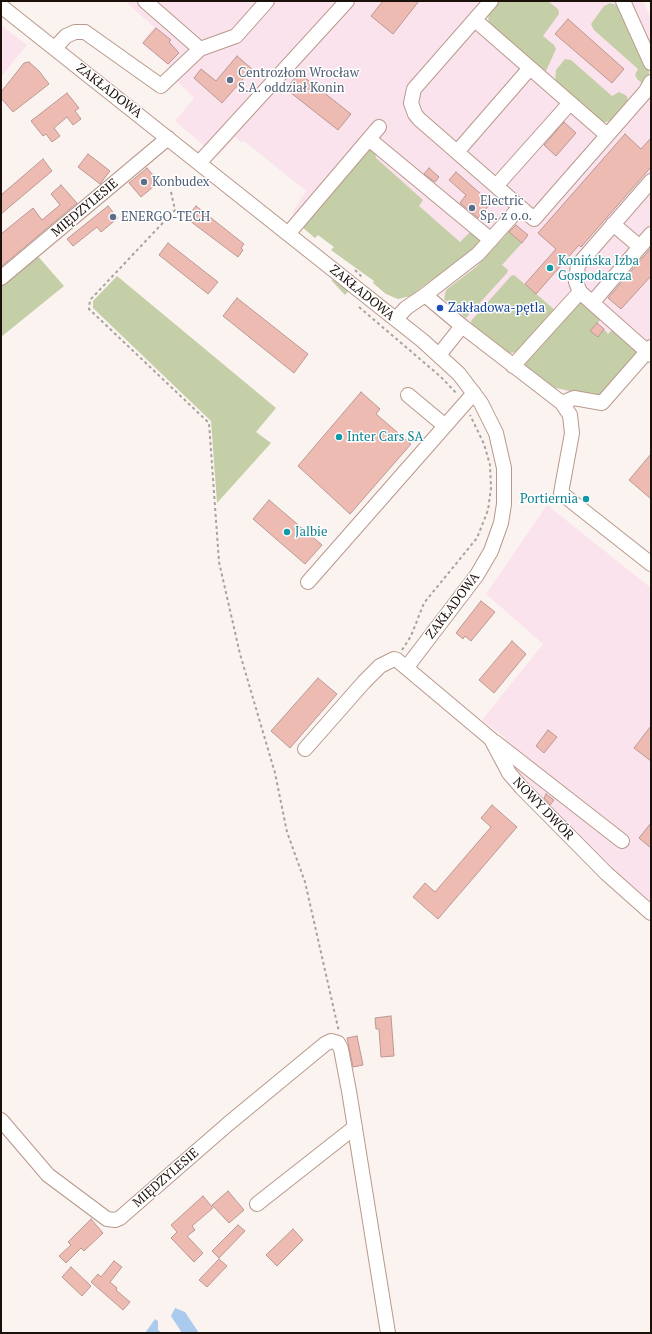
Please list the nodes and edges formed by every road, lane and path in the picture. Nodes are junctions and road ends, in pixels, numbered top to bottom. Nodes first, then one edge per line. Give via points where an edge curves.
1 (145, 1) edge
2 (267, 1) edge
3 (348, 1) edge
4 (490, 1) edge
5 (623, 1) edge
6 (1, 6) edge
7 (475, 20) junction
8 (55, 48) junction
9 (200, 48) junction
10 (651, 63) edge
11 (530, 68) junction
12 (651, 82) edge
13 (570, 103) junction
14 (379, 127) dead end
15 (607, 135) junction
16 (168, 138) junction
17 (369, 139) junction
18 (457, 152) junction
19 (199, 164) junction
20 (496, 186) junction
21 (649, 188) edge
22 (171, 192) dead end
23 (520, 207) junction
24 (613, 224) junction
25 (288, 234) junction
26 (651, 234) edge
27 (490, 240) junction
28 (640, 247) junction
29 (1, 278) edge
30 (580, 292) junction
31 (425, 295) junction
32 (592, 303) junction
33 (357, 305) dead end
34 (396, 320) junction
35 (462, 326) junction
36 (650, 352) edge
37 (439, 355) junction
38 (513, 366) junction
39 (474, 393) junction
40 (408, 395) dead end
41 (462, 400) dead end
42 (562, 403) junction
43 (469, 411) dead end
44 (444, 425) junction
45 (651, 564) edge
46 (308, 582) dead end
47 (400, 654) dead end
48 (407, 667) junction
49 (491, 739) junction
50 (305, 749) dead end
51 (622, 841) dead end
52 (651, 913) edge
53 (338, 1043) junction
54 (1, 1120) edge
55 (355, 1127) junction
56 (257, 1204) dead end
57 (388, 1333) edge

1 - 9 street
2 - 9 street via 236,36
3 - 19 street
4 - 7 street
5 - 10 street
6 - 8 street, ZAKŁADOWA
7 - 11 street
7 - 18 street via 414,89 411,96 415,114
8 - 9 street via 66,36 84,32 161,86
8 - 16 street, ZAKŁADOWA
11 - 13 street
11 - 18 street
12 - 15 street
13 - 15 street
13 - 20 street
14 - 17 street
15 - 23 street via 534,219
16 - 19 street, ZAKŁADOWA
16 - 29 street, MIĘDZYLESIE
17 - 25 street
17 - 27 street
18 - 20 street
19 - 25 street, ZAKŁADOWA
20 - 23 street
21 - 24 street
22 - 53 path via 175,210 90,300 89,309 209,422 218,562 242,661 281,798 287,832 306,888 340,1032
23 - 27 street
24 - 28 street
24 - 30 street via 578,265 575,276
25 - 34 street, ZAKŁADOWA
26 - 28 street
27 - 31 street via 467,264
28 - 32 street
30 - 32 street
30 - 38 street
31 - 34 street via 406,308
31 - 35 street
32 - 36 street
33 - 41 path via 441,377
34 - 37 street, ZAKŁADOWA
35 - 37 street
35 - 38 street
36 - 42 street via 602,404 574,398
37 - 39 street, ZAKŁADOWA
38 - 42 street
39 - 44 street
39 - 48 street, ZAKŁADOWA via 490,419 501,450 506,486 500,523 491,550 477,575
40 - 44 street
42 - 45 street via 570,416 572,433 561,493
43 - 47 path via 488,457 491,488 488,510 477,538 424,603 412,636
44 - 46 street
48 - 49 street, NOWY DWÓR
48 - 50 street via 394,659 380,666
49 - 51 street
49 - 52 street, NOWY DWÓR via 509,773 521,787 606,873
53 - 54 street, MIĘDZYLESIE via 331,1041 325,1044 115,1220 107,1219 48,1175
53 - 55 street via 342,1049
55 - 56 street
55 - 57 street

